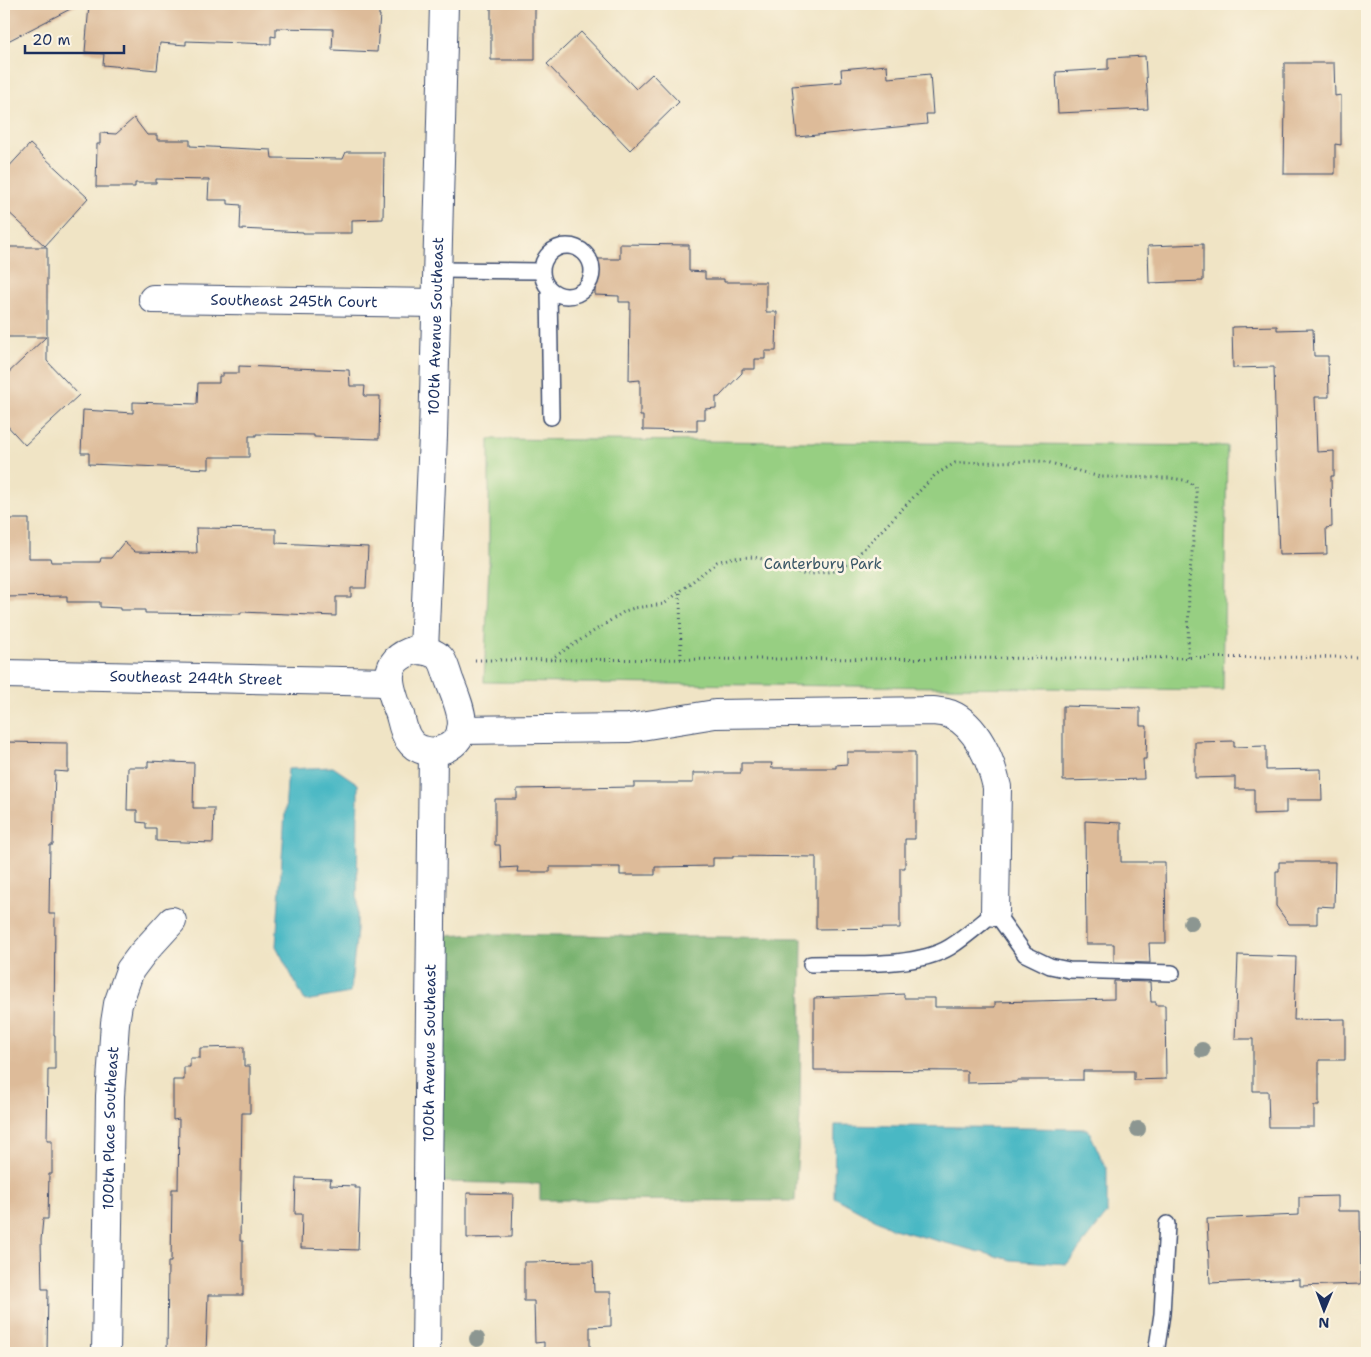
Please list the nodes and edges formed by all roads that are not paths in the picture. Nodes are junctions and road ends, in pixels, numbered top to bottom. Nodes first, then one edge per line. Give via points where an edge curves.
1 (444, 4) edge
2 (438, 270) junction
3 (541, 272) junction
4 (549, 289) junction
5 (152, 298) dead end
6 (436, 303) junction
7 (551, 417) dead end
8 (433, 655) junction
9 (4, 674) edge
10 (389, 682) junction
11 (461, 730) junction
12 (433, 752) junction
13 (995, 912) junction
14 (172, 921) dead end
15 (811, 964) dead end
16 (1172, 973) dead end
17 (1167, 1224) dead end
18 (106, 1353) edge
19 (426, 1353) edge
20 (1156, 1353) edge

1 - 2 street, 100th Avenue Southeast
2 - 3 lane
2 - 6 street, 100th Avenue Southeast
3 - 4 lane
3 - 4 lane via 549,254 566,246 576,248 590,262 590,281 584,289 567,296 557,295
4 - 7 lane
5 - 6 street, Southeast 245th Court
6 - 8 street, 100th Avenue Southeast
8 - 10 street via 415,650 406,652 390,672
8 - 11 street via 460,710
9 - 10 street, Southeast 244th Street
10 - 12 street via 409,740
11 - 12 street via 451,746
11 - 13 street via 629,728 715,714 934,711 950,714 969,728 993,768 997,787
12 - 19 street, 100th Avenue Southeast
13 - 15 lane via 949,948 925,958 903,962
13 - 16 lane via 1025,954 1050,966 1069,970
14 - 18 street, 100th Place Southeast via 130,970 115,1023 110,1096
17 - 20 lane via 1162,1314

